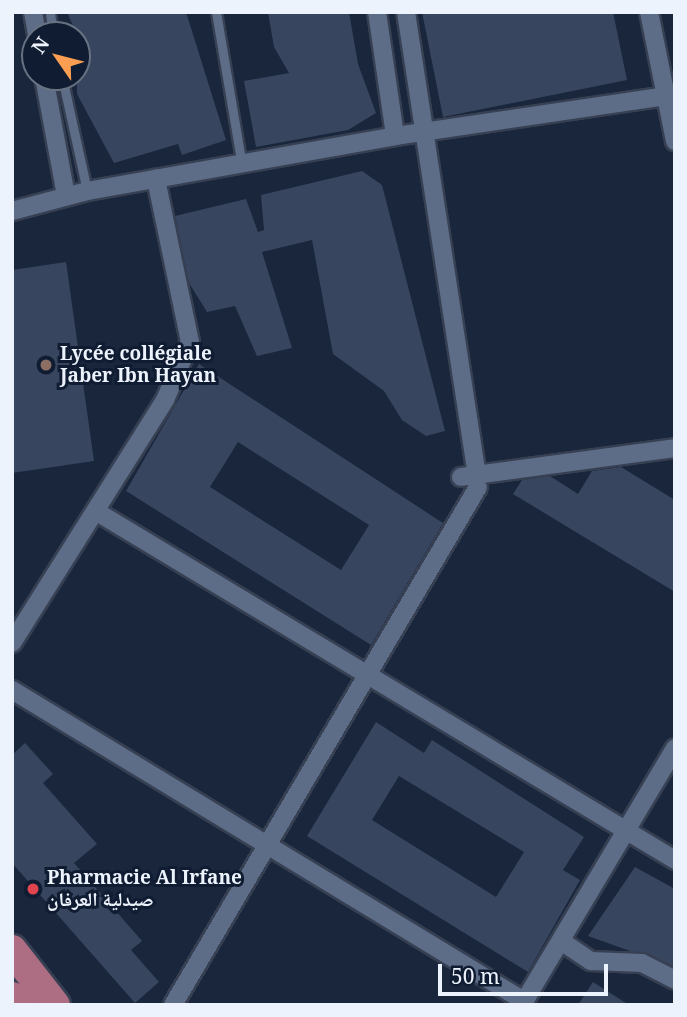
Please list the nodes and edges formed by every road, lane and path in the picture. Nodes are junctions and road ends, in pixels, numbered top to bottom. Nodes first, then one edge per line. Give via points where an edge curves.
1 (216, 12) edge
2 (377, 12) edge
3 (406, 12) edge
4 (649, 12) edge
5 (47, 91) edge
6 (65, 91) edge
7 (665, 96) junction
8 (429, 130) junction
9 (395, 136) junction
10 (675, 141) edge
11 (242, 165) junction
12 (156, 178) junction
13 (87, 191) junction
14 (66, 196) junction
15 (12, 211) edge
16 (675, 448) edge
17 (472, 478) junction
18 (97, 512) junction
19 (12, 643) edge
20 (370, 673) junction
21 (12, 690) edge
22 (675, 748) edge
23 (626, 830) junction
24 (263, 845) junction
25 (675, 860) edge
26 (561, 941) junction
27 (12, 950) edge
28 (675, 980) edge
29 (12, 997) edge
30 (523, 1003) edge
31 (19, 1005) edge
32 (55, 1005) edge
33 (173, 1005) edge

1 - 11 lane
2 - 9 street
3 - 8 street
4 - 7 street
5 - 14 street
6 - 13 lane
7 - 8 street
7 - 10 street
8 - 9 street
8 - 17 street
9 - 11 street
11 - 12 street
12 - 13 street
12 - 18 street via 190,342 164,400
13 - 14 street
14 - 15 street
16 - 17 street
17 - 20 street
18 - 19 street
18 - 20 street
20 - 23 street
20 - 24 street
21 - 24 street
22 - 23 street
23 - 25 street
23 - 26 street
24 - 30 street
24 - 33 street
26 - 28 street via 591,961 642,963
26 - 30 street
27 - 32 main road
29 - 31 main road

